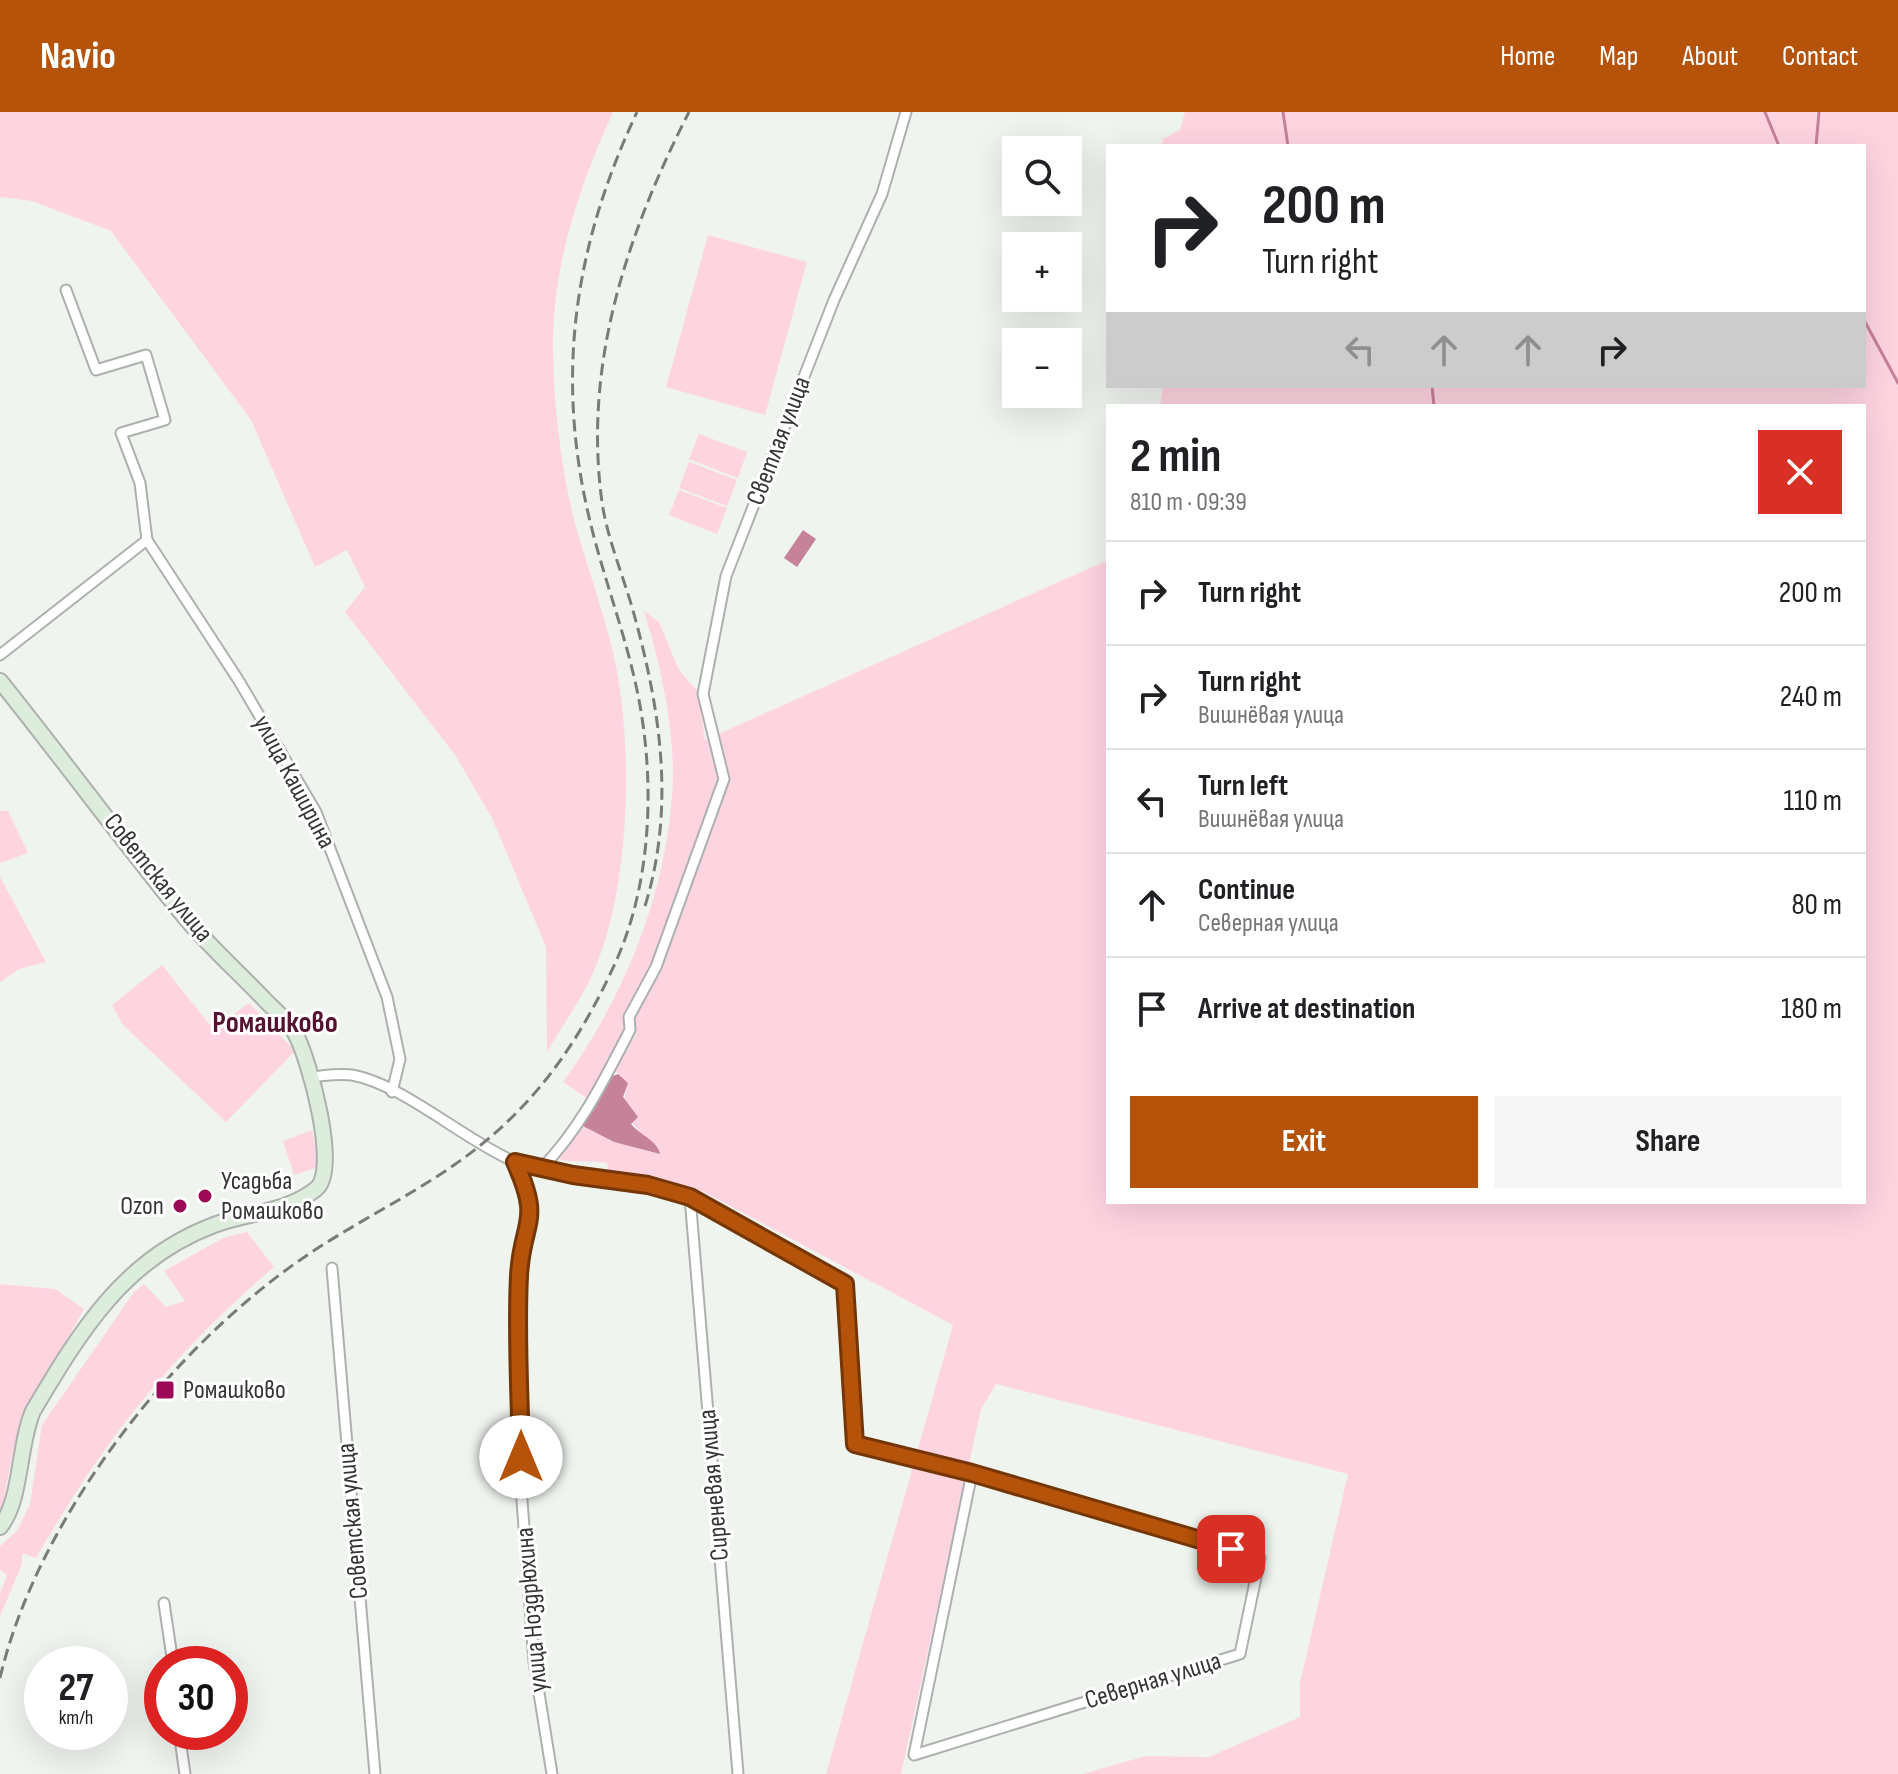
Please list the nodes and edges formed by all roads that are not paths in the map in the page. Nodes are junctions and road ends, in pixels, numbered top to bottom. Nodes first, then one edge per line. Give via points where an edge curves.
1 (906, 112) edge
2 (66, 290) dead end
3 (147, 540) junction
4 (0, 655) edge
5 (0, 681) edge
6 (309, 1077) junction
7 (392, 1092) junction
8 (515, 1162) junction
9 (541, 1169) junction
10 (690, 1197) junction
11 (332, 1268) dead end
12 (972, 1473) junction
13 (0, 1527) edge
14 (164, 1603) dead end
15 (170, 1646) edge
16 (182, 1750) edge
17 (185, 1774) edge
18 (375, 1774) edge
19 (552, 1774) edge
20 (738, 1774) edge

1 - 9 street, Светлая улица via 882,194 834,300 726,576 703,694 724,779 656,967 629,1017 630,1030 592,1103
2 - 3 street via 96,370 146,355 165,420 121,433 140,483
3 - 4 street
3 - 7 street, улица Каширина via 316,812 387,997 400,1059
5 - 6 street, Советская улица via 184,916 293,1029
6 - 7 street via 356,1076
6 - 13 street, Советская улица via 326,1155 322,1183 296,1203 187,1236 147,1259 113,1291 33,1411 24,1432 13,1499
7 - 8 street
8 - 9 street
8 - 19 street, улица Ноздрюхина via 531,1206 519,1273 521,1487 534,1662
9 - 10 street via 648,1185
10 - 12 street via 845,1284 855,1444
10 - 20 street, Сиреневая улица
11 - 18 street, Советская улица
12 - 12 street, Северная улица via 1260,1558 1240,1654 914,1755
14 - 15 street
16 - 17 street

